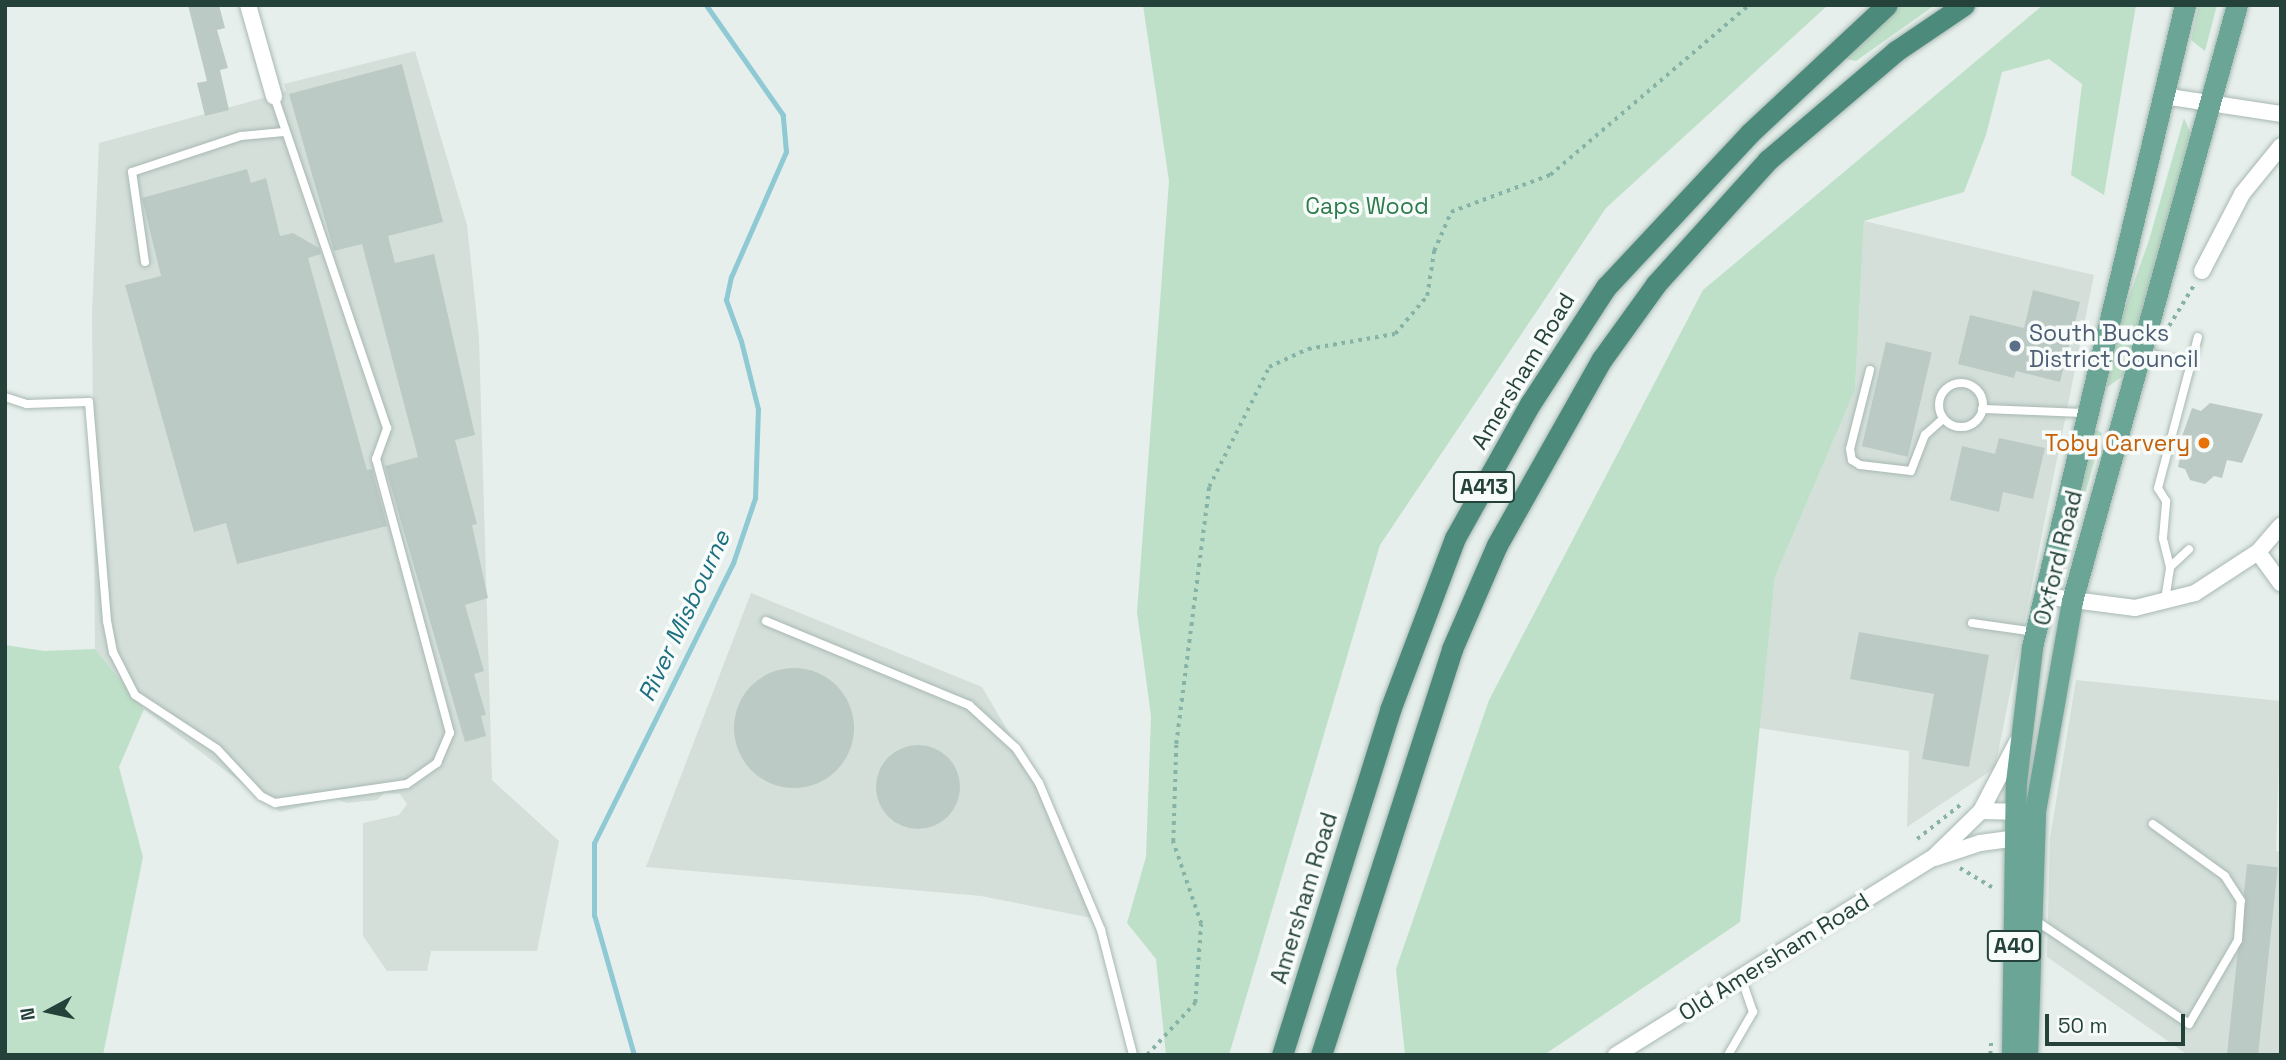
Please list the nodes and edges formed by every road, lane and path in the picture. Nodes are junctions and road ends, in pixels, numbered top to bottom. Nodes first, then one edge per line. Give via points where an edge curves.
1 (248, 5) edge
2 (1749, 5) edge
3 (1887, 5) edge
4 (1964, 5) edge
5 (2185, 5) edge
6 (2237, 5) edge
7 (274, 96) joint
8 (2164, 96) junction
9 (2211, 104) junction
10 (2281, 114) edge
11 (284, 132) junction
12 (2281, 146) edge
13 (145, 262) dead end
14 (2202, 271) joint
15 (2146, 322) junction
16 (2197, 337) dead end
17 (2138, 350) junction
18 (2190, 365) junction
19 (1870, 370) dead end
20 (5, 397) edge
21 (2123, 406) junction
22 (1982, 409) junction
23 (2086, 413) junction
24 (1943, 419) junction
25 (2281, 526) edge
26 (2189, 549) dead end
27 (2258, 552) junction
28 (2170, 567) junction
29 (2281, 584) edge
30 (2042, 596) junction
31 (2165, 600) junction
32 (2072, 601) junction
33 (766, 621) dead end
34 (1972, 623) dead end
35 (2035, 632) junction
36 (2020, 737) junction
37 (1981, 811) junction
38 (2025, 812) junction
39 (2153, 824) dead end
40 (2024, 838) junction
41 (1951, 855) junction
42 (1933, 858) junction
43 (2000, 892) dead end
44 (2032, 919) junction
45 (1742, 980) junction
46 (1992, 1028) dead end
47 (1133, 1055) edge
48 (1147, 1055) edge
49 (1282, 1055) edge
50 (1321, 1055) edge
51 (1616, 1055) edge
52 (1728, 1055) edge
53 (1990, 1055) edge
54 (2012, 1055) edge
55 (2027, 1055) edge

1 - 7 street
2 - 48 path via 1550,175 1451,212 1434,251 1427,296 1395,334 1308,349 1269,367 1209,487 1176,744 1173,842 1201,924 1195,1003
3 - 49 highway, Amersham Road / A413 via 1750,133 1615,277 1530,404 1451,551 1390,710
4 - 50 highway, A413 via 1896,51 1768,160 1656,284 1596,370 1497,545 1452,649
5 - 8 main road, A40
6 - 9 main road, Oxford Road / A40
7 - 11 lane
8 - 9 street
8 - 23 main road, A40
9 - 10 street
9 - 15 main road, Oxford Road / A40
11 - 13 lane via 241,136 132,173
11 - 20 lane via 387,429 376,459 450,733 438,763 407,784 275,803 261,796 217,749 135,695 113,652 107,621 89,402 27,404
12 - 14 street via 2242,194
14 - 15 path via 2170,326
15 - 17 main road, Oxford Road / A40
16 - 18 lane
17 - 18 lane
17 - 21 main road, Oxford Road / A40
18 - 28 lane via 2158,488 2166,501 2163,538
19 - 24 lane via 1850,449 1852,460 1911,471 1925,435
21 - 23 main road
21 - 32 main road, Oxford Road / A40
22 - 23 lane
22 - 24 lane via 1969,426 1955,427
22 - 24 lane via 1977,390 1957,384 1940,397
23 - 30 main road, A40
25 - 27 street
26 - 28 lane
27 - 29 street
27 - 31 street via 2195,593
28 - 31 lane
30 - 32 street
30 - 35 main road, A40
31 - 32 street via 2135,608
32 - 38 main road, Oxford Road / A40
33 - 47 lane via 969,705 1016,748 1039,783 1101,930
34 - 35 lane
35 - 36 main road, A40
36 - 37 street, Old Amersham Road
36 - 38 main road, A40
37 - 38 street
37 - 42 street, Old Amersham Road
38 - 40 main road, Oxford Road / A40
39 - 44 lane via 2225,876 2241,901 2238,940 2189,1024
40 - 41 street, Old Amersham Road via 1980,843
40 - 44 main road, Oxford Road / A40
40 - 54 main road, A40
41 - 42 street, Old Amersham Road
41 - 43 path via 1958,866
42 - 45 street, Old Amersham Road
44 - 55 main road, Oxford Road / A40
45 - 51 street, Old Amersham Road
45 - 52 lane via 1752,1013
46 - 53 path

